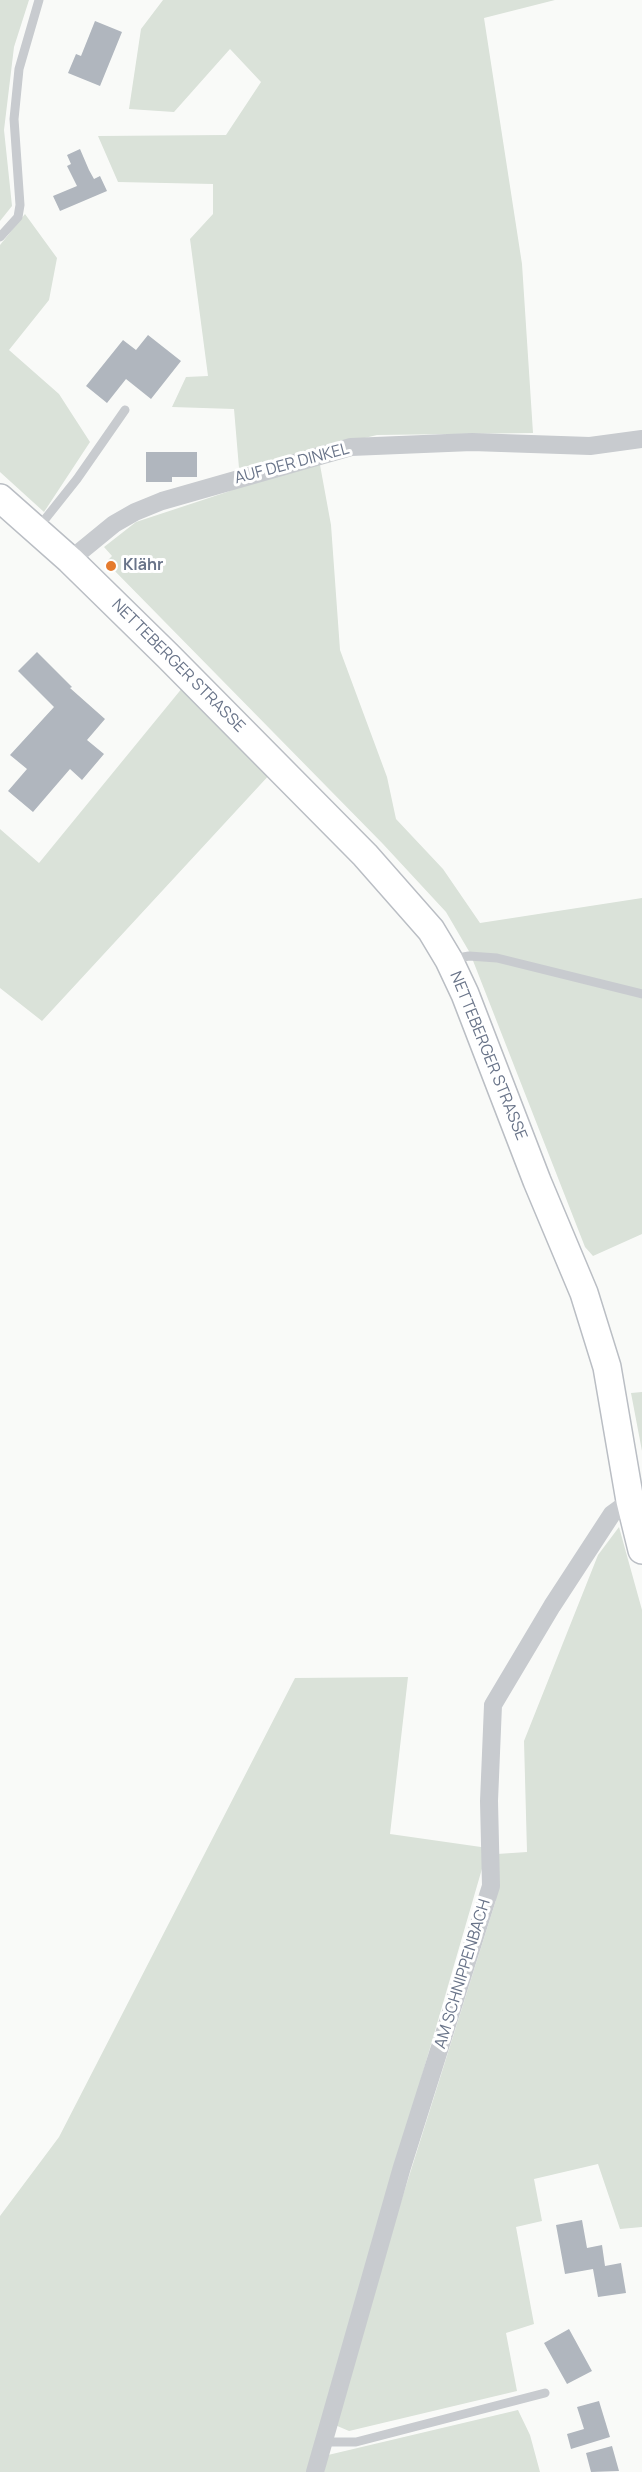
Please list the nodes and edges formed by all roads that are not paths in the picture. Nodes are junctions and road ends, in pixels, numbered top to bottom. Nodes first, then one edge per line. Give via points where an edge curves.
1 (39, 0) edge
2 (0, 237) edge
3 (125, 410) dead end
4 (642, 439) edge
5 (0, 498) edge
6 (36, 530) junction
7 (70, 560) junction
8 (449, 960) junction
9 (642, 994) edge
10 (630, 1501) junction
11 (642, 1550) edge
12 (546, 2393) dead end
13 (322, 2442) junction
14 (315, 2472) edge

1 - 2 lane via 20,69 14,119 18,217
3 - 6 lane
4 - 7 street, AUF DER DINKEL via 590,446 472,442 351,447 162,501 114,524
5 - 6 street, NETTEBERGER STRASSE
6 - 7 street, NETTEBERGER STRASSE
7 - 8 street, NETTEBERGER STRASSE via 365,855 431,930
8 - 9 lane via 469,956 497,958
8 - 10 street, NETTEBERGER STRASSE via 600,1339
10 - 11 street, NETTEBERGER STRASSE
10 - 13 street, AM SCHNIPPENBACH via 612,1514 492,1705 491,1886 402,2167
12 - 13 lane via 357,2442
13 - 14 street, AM SCHNIPPENBACH

